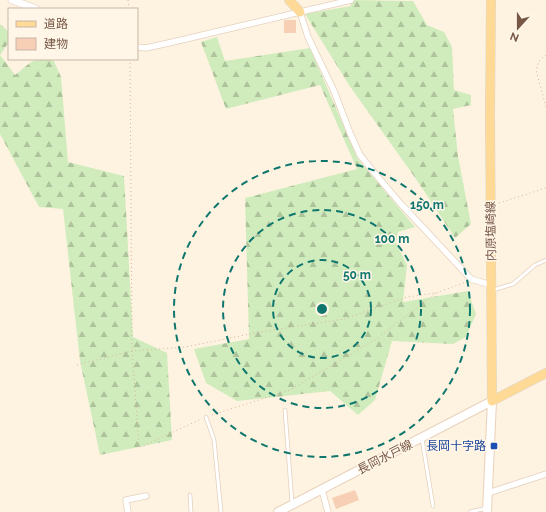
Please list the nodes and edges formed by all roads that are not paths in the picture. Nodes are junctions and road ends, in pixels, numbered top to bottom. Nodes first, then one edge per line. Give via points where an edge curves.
1 (12, 0) edge
2 (289, 0) edge
3 (351, 0) edge
4 (491, 0) edge
5 (33, 8) edge
6 (300, 12) junction
7 (138, 47) edge
8 (546, 260) edge
9 (492, 288) junction
10 (546, 373) edge
11 (492, 401) junction
12 (284, 410) dead end
13 (206, 417) road end
14 (422, 438) junction
15 (546, 474) edge
16 (322, 490) junction
17 (488, 493) junction
18 (190, 495) dead end
19 (146, 496) dead end
20 (292, 505) junction
21 (433, 506) dead end
22 (487, 510) edge
23 (128, 512) edge
24 (191, 512) edge
25 (222, 512) edge
26 (278, 512) edge
27 (328, 512) edge
28 (470, 512) edge

1 - 5 street
2 - 6 main road
3 - 6 street
4 - 9 main road, 内原塩崎線
6 - 7 street via 146,48
6 - 9 street via 308,37 334,91 360,155 471,280
8 - 9 lane via 535,265 513,284
9 - 11 main road, 内原塩崎線
10 - 11 main road
11 - 14 main road, 長岡水戸線
11 - 17 main road
12 - 20 lane
13 - 25 lane via 214,440
14 - 16 main road, 長岡水戸線
14 - 21 lane
15 - 17 street
16 - 20 main road, 長岡水戸線
16 - 27 street
17 - 22 main road
18 - 24 lane
19 - 23 street via 126,500
20 - 26 main road, 長岡水戸線
22 - 28 lane

